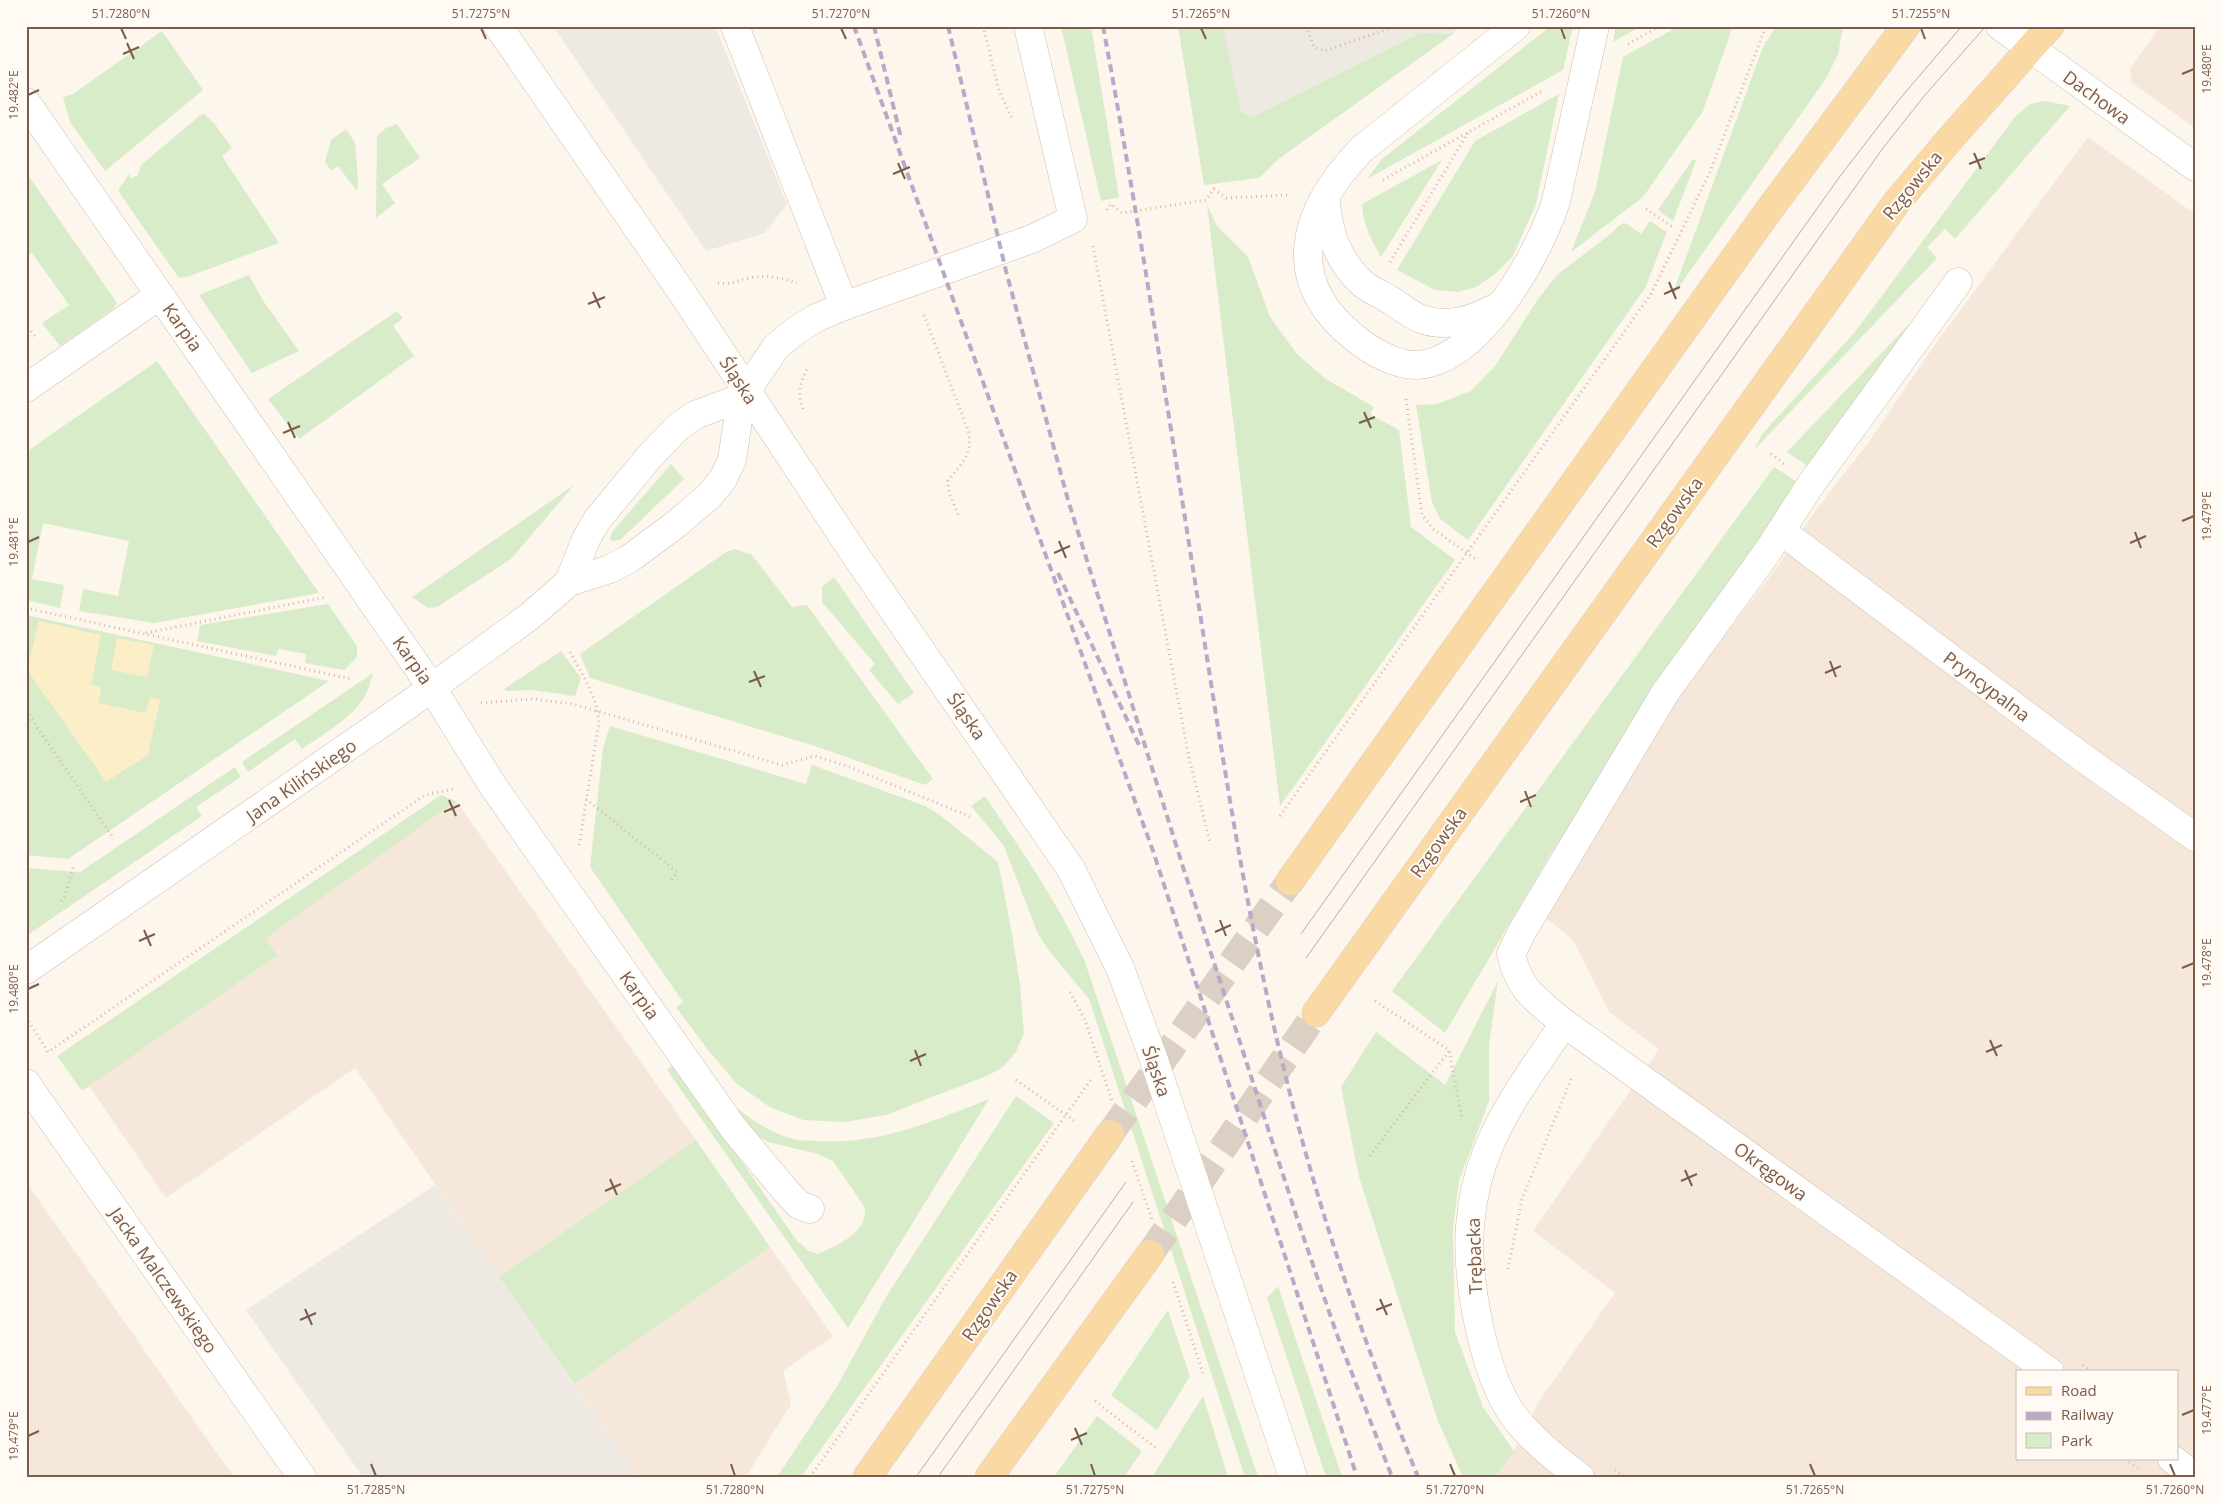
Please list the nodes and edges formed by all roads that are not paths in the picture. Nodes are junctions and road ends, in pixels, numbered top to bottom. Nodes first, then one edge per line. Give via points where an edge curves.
1 (498, 26) edge
2 (735, 26) edge
3 (1028, 26) edge
4 (1595, 26) edge
5 (1906, 26) edge
6 (2000, 26) edge
7 (2050, 26) edge
8 (1513, 29) edge
9 (2030, 49) junction
10 (26, 102) edge
11 (2195, 167) edge
12 (1326, 193) junction
13 (1958, 282) dead end
14 (160, 294) junction
15 (1502, 303) junction
16 (844, 306) junction
17 (26, 388) edge
18 (746, 391) junction
19 (1781, 531) junction
20 (569, 582) junction
21 (432, 688) junction
22 (2195, 837) edge
23 (1290, 881) tunnel mouth
24 (26, 970) edge
25 (1316, 1013) tunnel mouth
26 (1564, 1024) junction
27 (26, 1083) edge
28 (1110, 1134) tunnel mouth
29 (810, 1209) dead end
30 (1150, 1254) tunnel mouth
31 (2047, 1370) edge
32 (2173, 1460) edge
33 (2195, 1476) edge
34 (302, 1477) edge
35 (867, 1477) edge
36 (989, 1477) edge
37 (1293, 1477) edge
38 (1580, 1477) edge

1 - 18 street, Śląska
2 - 16 street
3 - 16 street via 1073,219 1034,238
4 - 15 street via 1568,154 1549,224 1536,251
5 - 23 main road via 1768,210
6 - 9 street, Dachowa
7 - 9 main road, Rzgowska
8 - 12 street via 1362,149 1341,170
9 - 11 street, Dachowa
9 - 25 main road, Rzgowska via 1896,203
10 - 14 street, Karpia
12 - 15 street via 1327,219 1334,242 1348,267 1373,290 1421,319 1439,323 1460,322
12 - 15 street via 1310,235 1307,257 1310,280 1320,303 1339,325 1366,347 1395,361 1417,365 1438,360 1478,332
13 - 19 street via 1810,484
14 - 17 street
14 - 21 street, Karpia
16 - 18 street via 816,318 789,336 767,359
18 - 20 street, Jana Kilińskiego via 734,400 695,415 678,427 650,456 597,520
18 - 20 street, Jana Kilińskiego via 740,407 732,460 723,479 709,496 628,559 610,569
18 - 37 street, Śląska via 858,560 1050,836 1088,900 1120,968 1153,1057
19 - 22 street, Pryncypalna via 2082,757
19 - 26 street, Okręgowa via 1665,693 1511,954 1524,989
20 - 21 street, Jana Kilińskiego via 530,616
21 - 24 street, Jana Kilińskiego
21 - 29 street, Karpia via 493,786 734,1129 799,1205
26 - 31 street, Okręgowa
26 - 38 street, Trębacka via 1513,1097 1487,1150 1476,1188 1470,1228 1476,1308 1497,1386 1515,1418 1559,1462
27 - 34 street, Jacka Malczewskiego
28 - 35 main road, Rzgowska
30 - 36 main road
32 - 33 street

